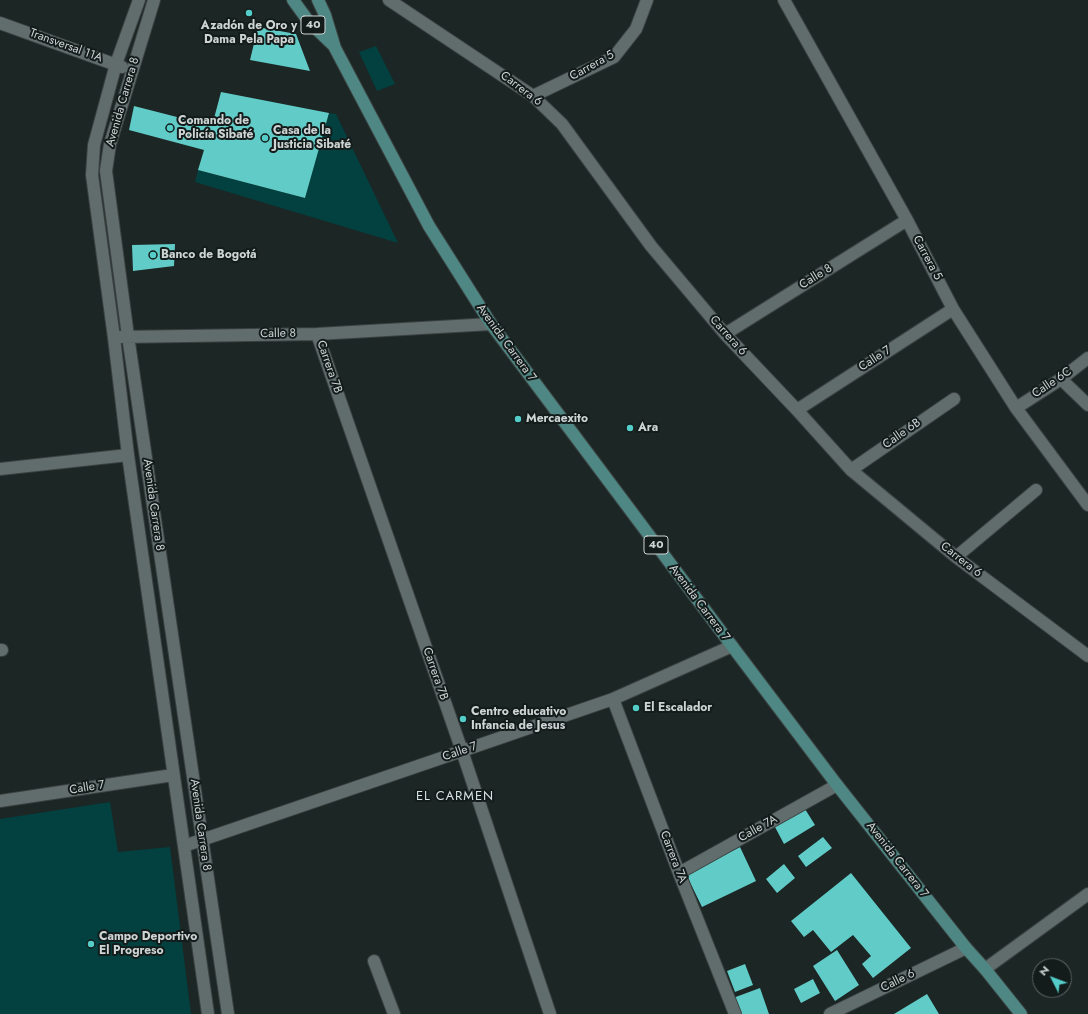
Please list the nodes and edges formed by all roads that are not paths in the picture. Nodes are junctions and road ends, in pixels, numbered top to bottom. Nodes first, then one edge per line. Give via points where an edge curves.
1 (139, 0) edge
2 (154, 0) edge
3 (293, 0) edge
4 (318, 0) edge
5 (389, 0) edge
6 (647, 0) edge
7 (784, 0) edge
8 (0, 23) edge
9 (335, 48) junction
10 (116, 64) junction
11 (132, 71) junction
12 (533, 96) junction
13 (907, 220) junction
14 (953, 309) junction
15 (491, 324) junction
16 (317, 334) junction
17 (725, 334) junction
18 (128, 336) junction
19 (114, 338) junction
20 (1088, 358) edge
21 (1061, 378) junction
22 (954, 399) dead end
23 (1088, 405) edge
24 (1016, 408) junction
25 (797, 410) junction
26 (128, 455) junction
27 (0, 469) edge
28 (851, 470) junction
29 (1036, 490) dead end
30 (1088, 505) edge
31 (956, 557) junction
32 (732, 646) junction
33 (1088, 656) edge
34 (613, 698) junction
35 (462, 752) junction
36 (173, 775) junction
37 (837, 785) junction
38 (0, 802) edge
39 (202, 841) junction
40 (184, 846) junction
41 (680, 873) junction
42 (1088, 894) edge
43 (966, 948) junction
44 (374, 961) dead end
45 (985, 969) junction
46 (208, 1014) edge
47 (228, 1014) edge
48 (394, 1014) edge
49 (550, 1014) edge
50 (735, 1014) edge
51 (830, 1014) edge
52 (1021, 1014) edge

1 - 10 street, Avenida Carrera 8
2 - 11 street, Avenida Carrera 8
3 - 9 main road, Avenida Carrera 7 / 40
4 - 9 main road, Avenida Carrera 7 / 40
5 - 12 street, Carrera 6
6 - 12 street, Carrera 5 via 636,29 614,57
7 - 13 street, Carrera 5
8 - 10 street, Transversal 11A
9 - 15 main road, Avenida Carrera 7 / 40 via 429,226
10 - 11 street, Transversal 11A
10 - 19 street, Avenida Carrera 8 via 94,144 92,175
11 - 18 street, Avenida Carrera 8 via 110,144 106,171
12 - 17 street, Carrera 6 via 562,124 651,246
13 - 14 street, Carrera 5
13 - 17 street, Calle 8
14 - 24 street, Carrera 5
14 - 25 street, Calle 7
15 - 16 street, Calle 8
15 - 32 main road, Avenida Carrera 7 / 40
16 - 18 street, Calle 8
16 - 35 street, Carrera 7B
17 - 25 street, Carrera 6
18 - 19 street, Calle 8
18 - 39 street, Avenida Carrera 8
19 - 26 street, Avenida Carrera 8
20 - 21 street, Calle 6C
21 - 23 street
21 - 24 street, Calle 6C
22 - 28 street, Calle 6B
24 - 30 street, Carrera 5
25 - 28 street, Carrera 6
26 - 27 street
26 - 36 street, Avenida Carrera 8
28 - 31 street, Carrera 6
29 - 31 street
31 - 33 street, Carrera 6
32 - 34 street, Calle 7
32 - 37 main road, Avenida Carrera 7 / 40
34 - 35 street, Calle 7
34 - 41 street, Carrera 7A
35 - 39 street, Calle 7
35 - 49 street, Carrera 7B
36 - 38 street, Calle 7
36 - 40 street, Avenida Carrera 8
37 - 41 street, Calle 7A
37 - 43 main road, Avenida Carrera 7 / 40
39 - 40 street, Calle 7
39 - 47 street, Avenida Carrera 8
40 - 46 street, Avenida Carrera 8
41 - 50 street, Carrera 7A
42 - 45 street
43 - 45 main road, Avenida Carrera 7 / 40
43 - 51 street, Calle 6
44 - 48 street
45 - 52 main road, Avenida Carrera 7 / 40

